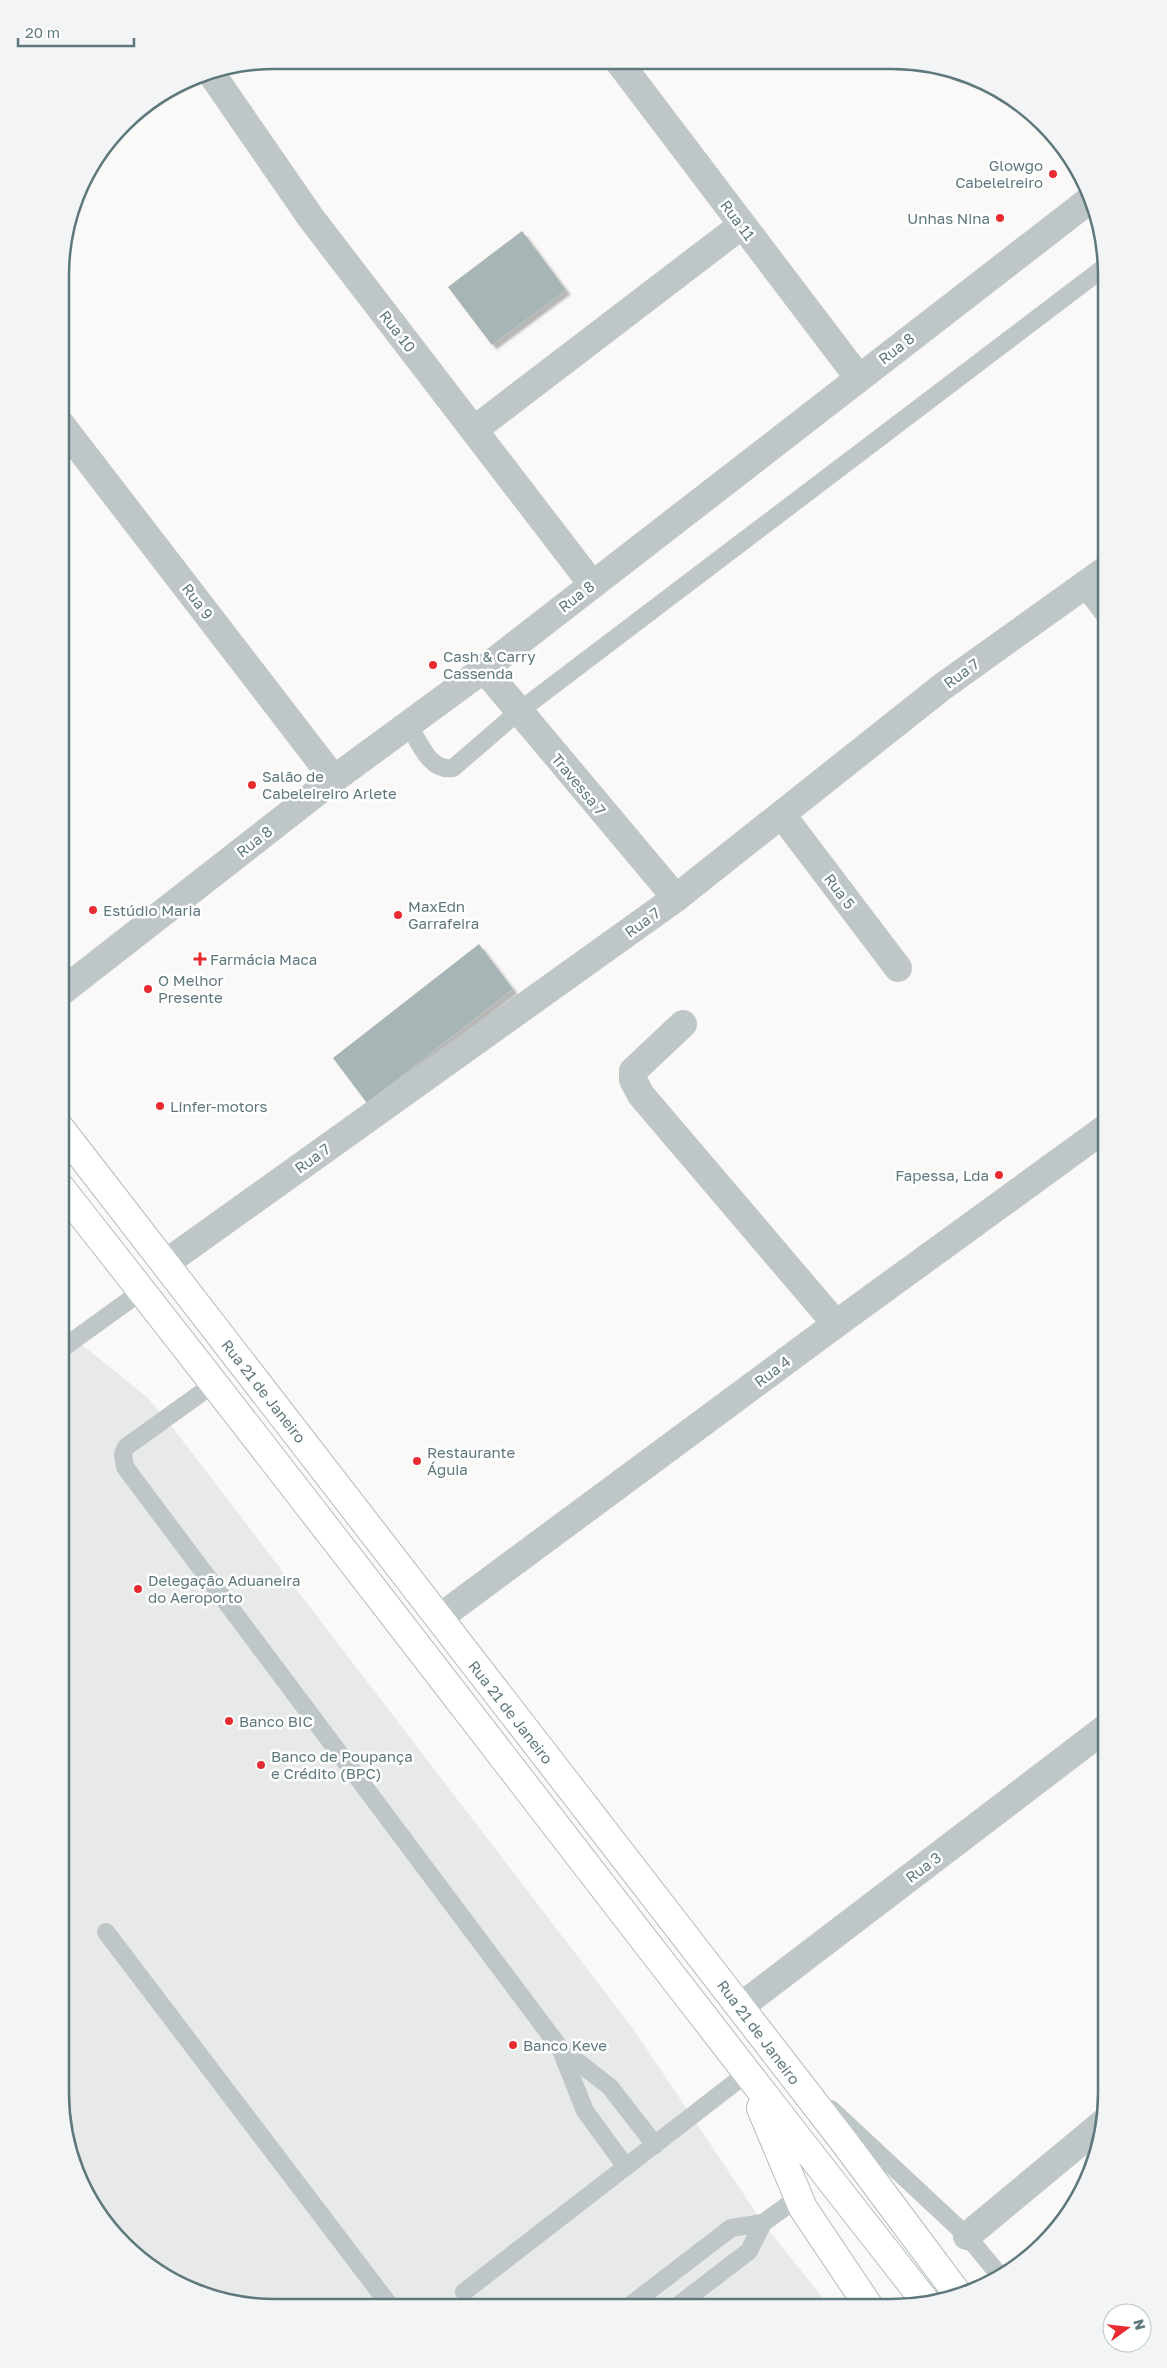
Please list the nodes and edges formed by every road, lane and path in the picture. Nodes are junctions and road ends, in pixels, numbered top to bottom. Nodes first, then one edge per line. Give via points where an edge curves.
1 (624, 69) edge
2 (214, 78) edge
3 (1085, 203) edge
4 (742, 225) junction
5 (1098, 272) edge
6 (858, 377) junction
7 (475, 429) junction
8 (69, 435) edge
9 (1097, 576) edge
10 (592, 584) junction
11 (484, 669) junction
12 (518, 712) junction
13 (408, 724) junction
14 (334, 779) junction
15 (782, 815) junction
16 (676, 898) junction
17 (898, 968) dead end
18 (69, 986) edge
19 (683, 1024) dead end
20 (1098, 1134) edge
21 (69, 1139) edge
22 (69, 1198) edge
23 (166, 1263) junction
24 (142, 1291) junction
25 (836, 1324) junction
26 (69, 1344) edge
27 (215, 1383) junction
28 (439, 1618) junction
29 (1098, 1734) edge
30 (106, 1932) dead end
31 (740, 2007) junction
32 (560, 2048) junction
33 (782, 2062) junction
34 (746, 2074) junction
35 (1095, 2130) edge
36 (842, 2139) junction
37 (655, 2144) junction
38 (626, 2167) junction
39 (799, 2197) junction
40 (763, 2223) junction
41 (967, 2236) junction
42 (996, 2271) edge
43 (966, 2286) edge
44 (954, 2289) edge
45 (464, 2292) dead end
46 (922, 2297) edge
47 (386, 2299) edge
48 (638, 2299) edge
49 (686, 2299) edge
50 (864, 2299) edge

1 - 4 street, Rua 11
2 - 7 street, Rua 10 via 311,218
3 - 6 street, Rua 8
4 - 6 street, Rua 11
4 - 7 street
5 - 12 lane
6 - 10 street, Rua 8
7 - 10 street, Rua 10
8 - 14 street, Rua 9
9 - 15 street, Rua 7 via 942,687
10 - 11 street, Rua 8
11 - 12 street, Travessa 7
11 - 13 street, Rua 8
12 - 13 lane via 453,768 443,770 433,764
12 - 16 street, Travessa 7
13 - 14 street, Rua 8
14 - 18 street, Rua 8
15 - 16 street, Rua 7
15 - 17 street, Rua 5
16 - 23 street, Rua 7
19 - 25 street via 633,1071 633,1080 641,1095
20 - 25 street, Rua 4
21 - 23 main road, Rua 21 de Janeiro
22 - 24 main road
23 - 28 main road, Rua 21 de Janeiro
24 - 26 lane
24 - 27 main road
25 - 28 street, Rua 4
27 - 32 lane via 126,1447 123,1454 126,1467
27 - 34 main road
28 - 31 main road, Rua 21 de Janeiro
29 - 31 street, Rua 3
30 - 47 lane
31 - 33 main road, Rua 21 de Janeiro
32 - 37 lane via 610,2087
32 - 38 lane via 585,2111
33 - 36 main road, Rua 21 de Janeiro
33 - 41 lane
34 - 37 lane
34 - 39 main road
34 - 46 main road
35 - 41 street
36 - 43 main road
36 - 44 main road, Rua 21 de Janeiro
37 - 38 lane
38 - 45 lane
39 - 40 lane
39 - 50 main road via 803,2208
40 - 48 lane via 731,2228
40 - 49 lane via 749,2251
41 - 42 lane

